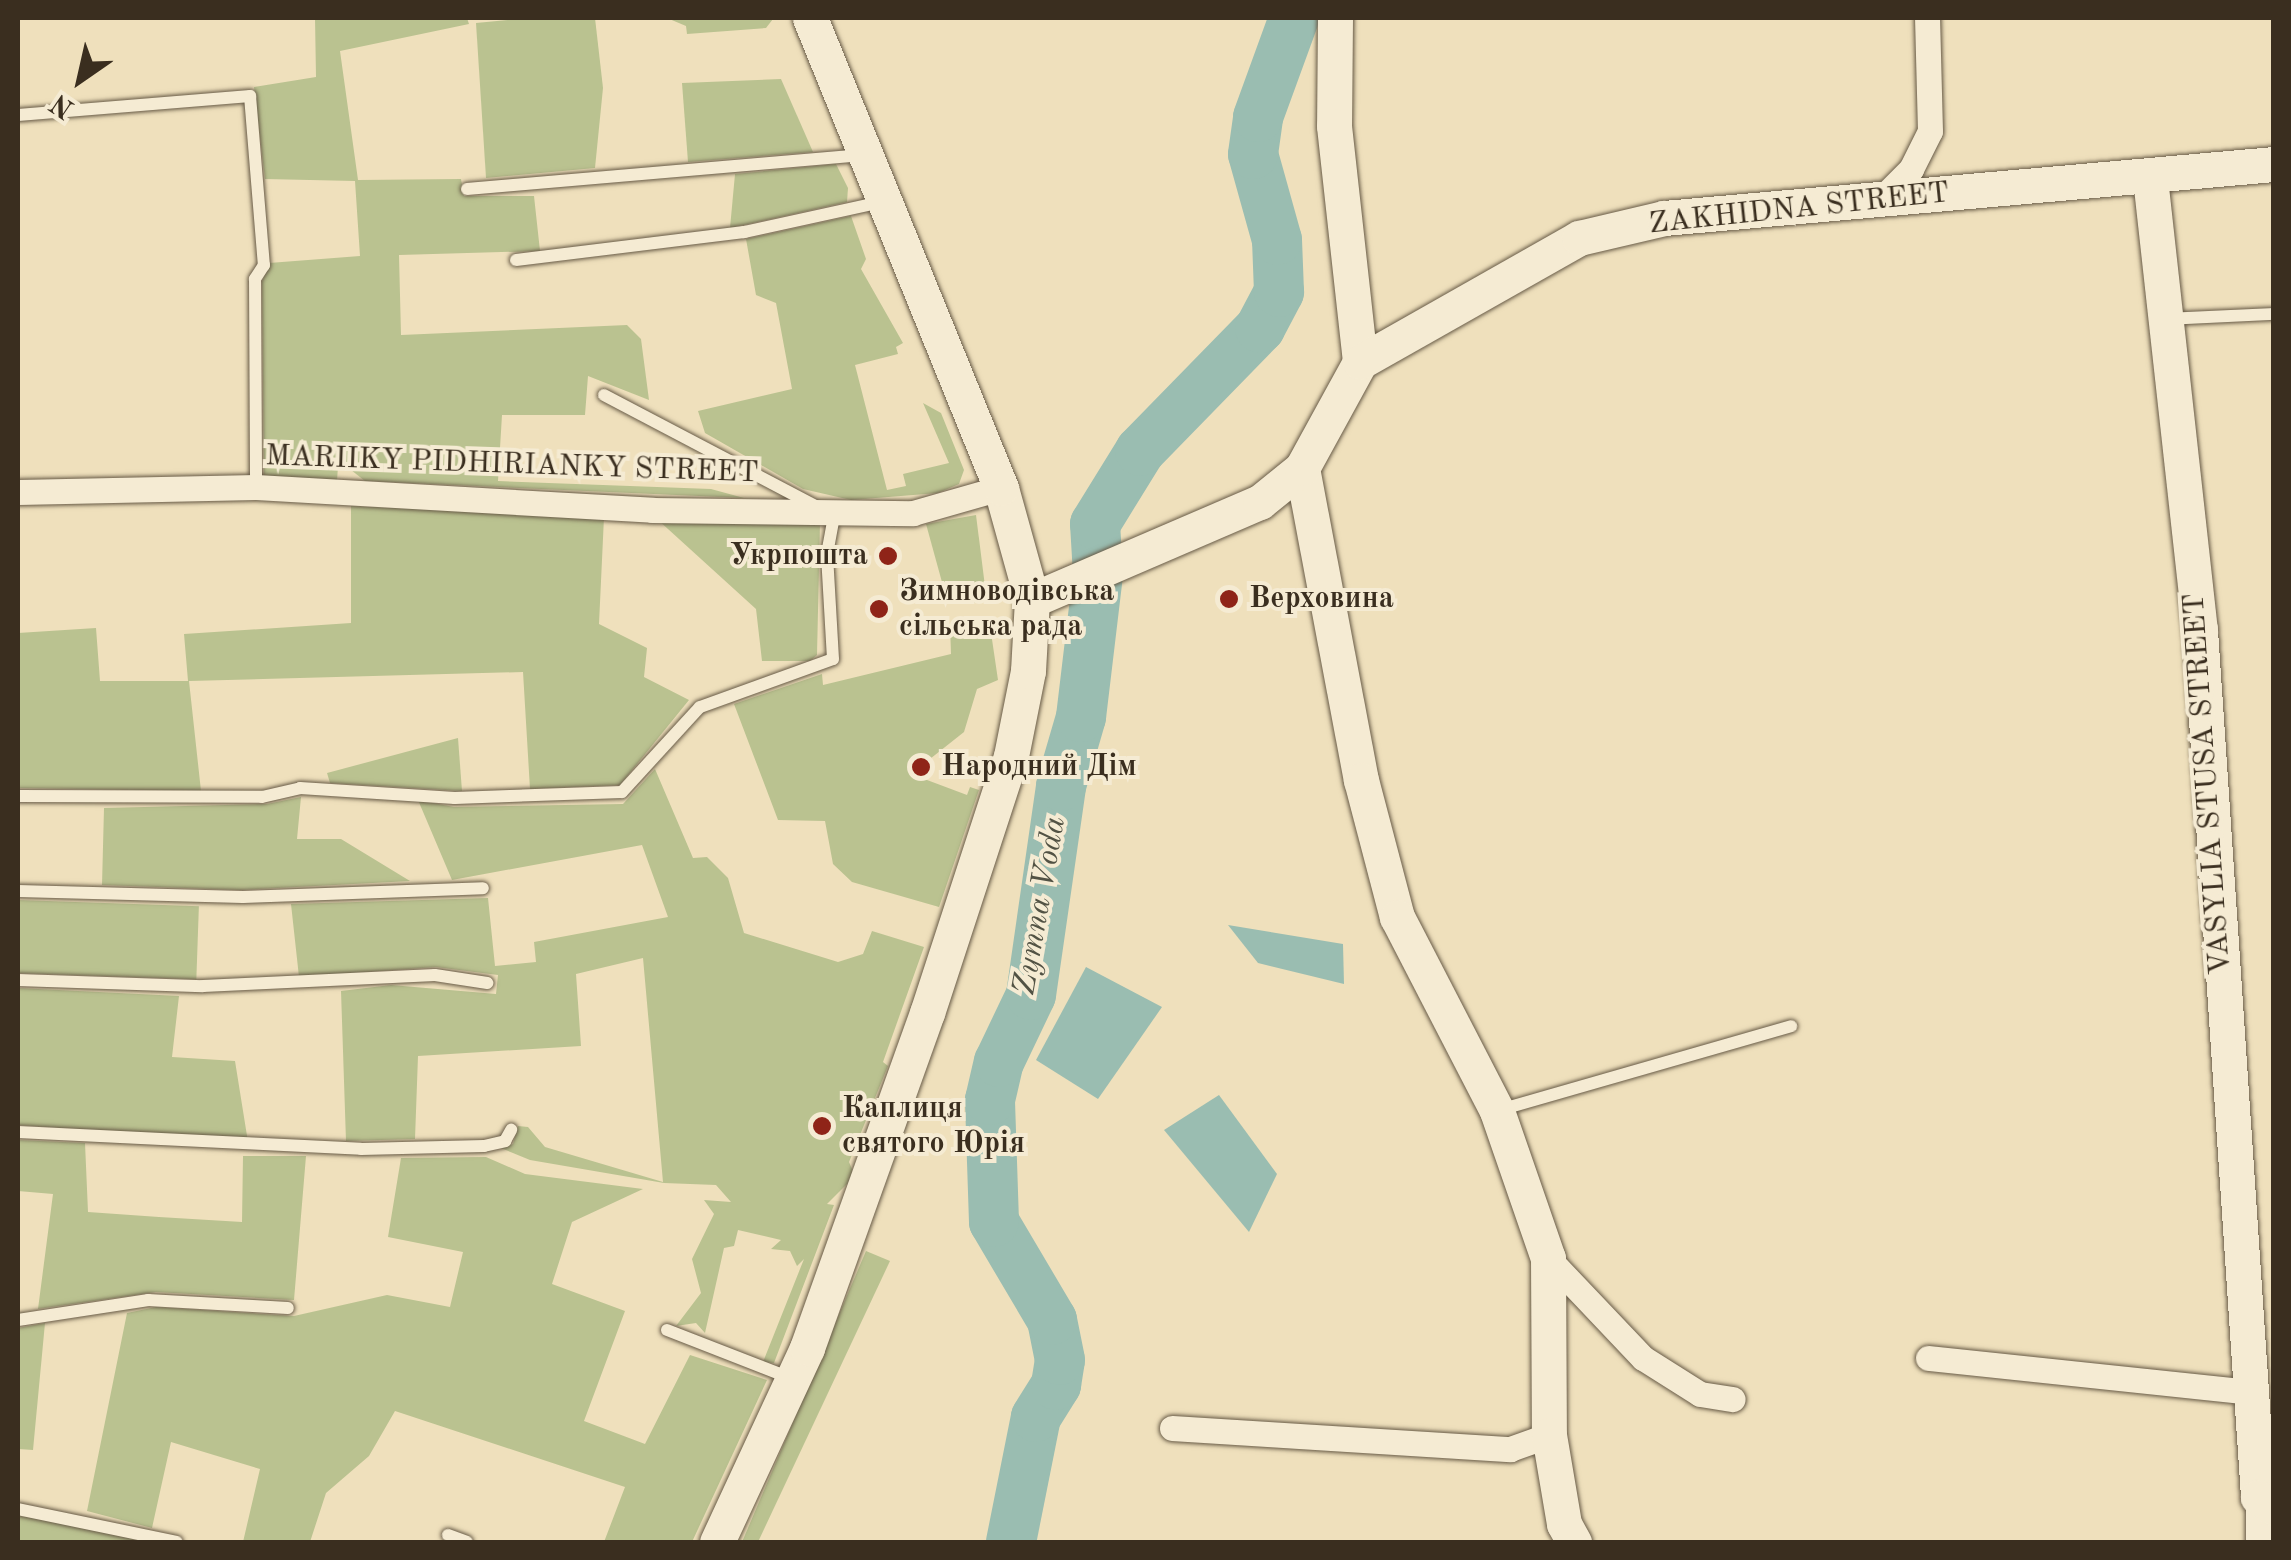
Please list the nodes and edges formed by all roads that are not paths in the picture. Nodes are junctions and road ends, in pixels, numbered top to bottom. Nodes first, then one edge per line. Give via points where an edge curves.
1 (810, 18) edge
2 (1335, 18) edge
3 (1927, 18) edge
4 (18, 115) edge
5 (866, 154) junction
6 (2274, 164) edge
7 (2150, 178) junction
8 (467, 189) dead end
9 (1880, 200) junction
10 (884, 202) junction
11 (516, 260) dead end
12 (2274, 314) edge
13 (2165, 319) junction
14 (1360, 362) junction
15 (604, 396) dead end
16 (1302, 468) junction
17 (256, 487) junction
18 (1001, 488) junction
19 (18, 492) edge
20 (828, 508) junction
21 (1032, 600) junction
22 (18, 796) edge
23 (483, 888) dead end
24 (18, 891) edge
25 (18, 980) edge
26 (487, 983) dead end
27 (1791, 1026) dead end
28 (1497, 1111) junction
29 (511, 1130) dead end
30 (18, 1132) edge
31 (1548, 1258) junction
32 (288, 1308) dead end
33 (18, 1320) edge
34 (667, 1330) dead end
35 (1928, 1358) dead end
36 (792, 1379) junction
37 (2249, 1392) junction
38 (1732, 1399) dead end
39 (1172, 1428) dead end
40 (1549, 1434) junction
41 (2266, 1502) edge
42 (18, 1508) edge
43 (448, 1535) dead end
44 (177, 1542) edge
45 (466, 1542) edge
46 (717, 1542) edge
47 (1574, 1542) edge
48 (2258, 1542) edge

1 - 5 street
2 - 14 street via 1334,126
3 - 9 street via 1930,131 1912,169
4 - 17 lane via 250,96 264,266 255,279
5 - 8 lane
5 - 10 street
6 - 7 street, ZAKHIDNA STREET
7 - 9 street, ZAKHIDNA STREET
7 - 13 street, VASYLIA STUSA STREET
9 - 14 street, ZAKHIDNA STREET via 1664,218 1580,238
10 - 11 lane via 744,232
10 - 18 street
12 - 13 lane
13 - 37 street, VASYLIA STUSA STREET via 2200,630
14 - 16 street
15 - 20 lane
16 - 21 street via 1260,502
16 - 28 street via 1361,780 1397,917
17 - 19 street, MARIIKY PIDHIRIANKY STREET
17 - 20 street, MARIIKY PIDHIRIANKY STREET via 652,510
18 - 20 street, MARIIKY PIDHIRIANKY STREET via 913,513
18 - 21 street
20 - 22 lane via 833,659 700,707 622,792 455,798 300,788 262,797
21 - 36 street via 1028,671 1011,756 927,1012
23 - 24 lane via 243,897
25 - 26 lane via 203,986 436,975
27 - 28 lane
28 - 31 street
29 - 30 lane via 505,1142 484,1146 361,1149
31 - 38 street via 1643,1358 1700,1394
31 - 40 street
32 - 33 lane via 148,1300
34 - 36 lane
35 - 37 street
36 - 46 street
37 - 41 street, VASYLIA STUSA STREET
39 - 40 street via 1510,1449
40 - 47 street via 1564,1524
41 - 48 street, VASYLIA STUSA STREET
42 - 44 lane
43 - 45 lane

